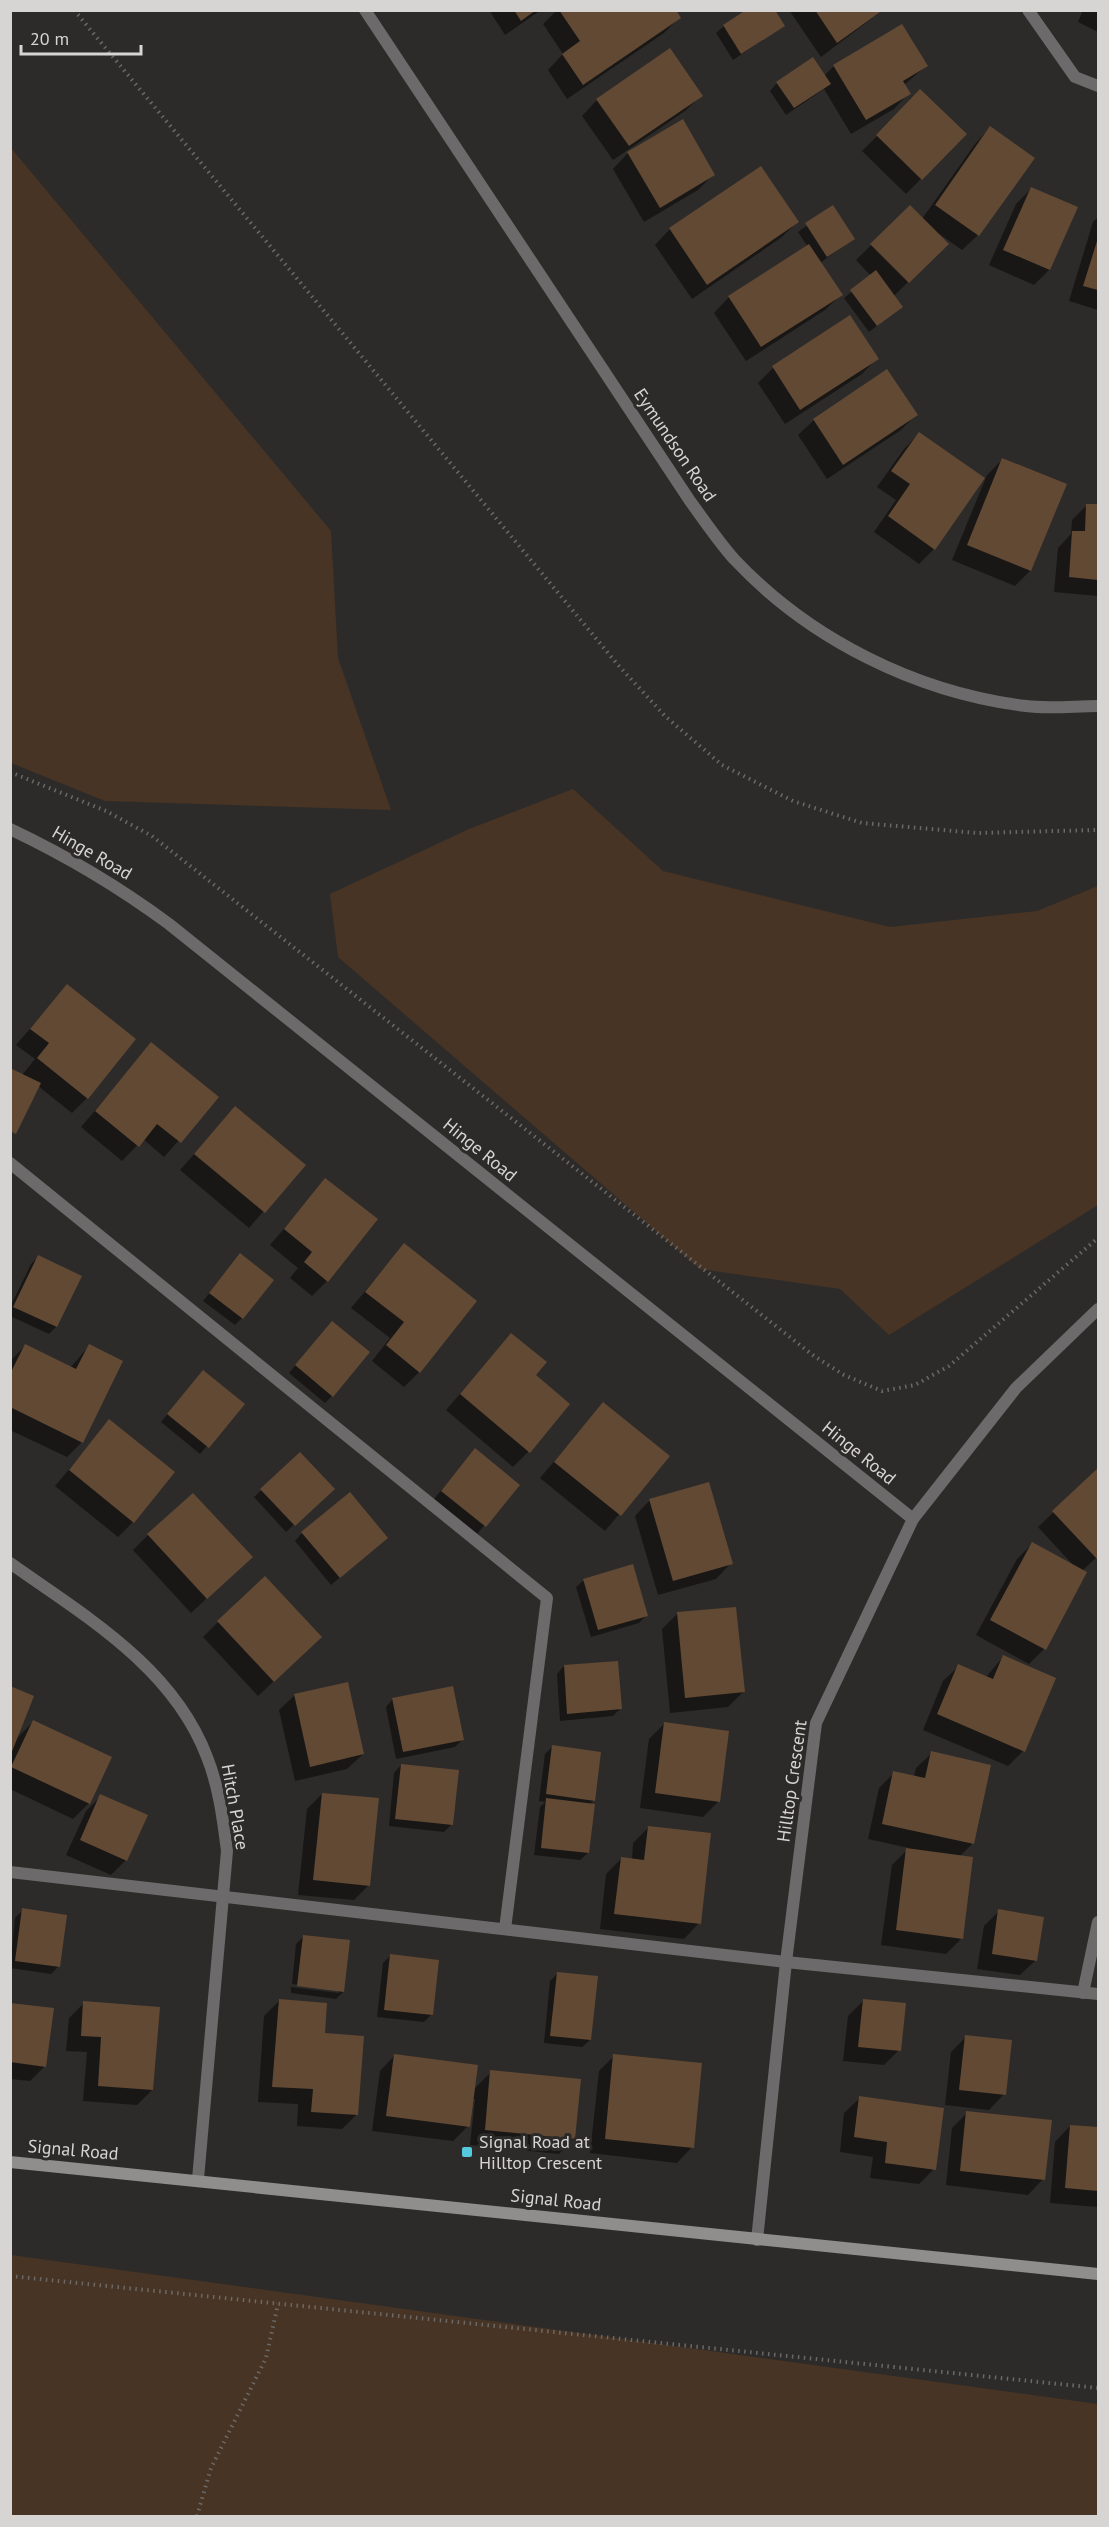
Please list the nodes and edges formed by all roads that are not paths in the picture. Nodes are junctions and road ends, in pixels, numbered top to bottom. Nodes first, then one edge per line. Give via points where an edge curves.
1 (365, 10) edge
2 (1028, 10) edge
3 (1098, 86) edge
4 (1098, 706) edge
5 (10, 829) edge
6 (10, 1163) edge
7 (1098, 1309) edge
8 (913, 1519) junction
9 (10, 1563) edge
10 (10, 1872) edge
11 (223, 1897) junction
12 (1098, 1922) edge
13 (505, 1929) junction
14 (786, 1962) junction
15 (1083, 1993) junction
16 (1098, 1994) edge
17 (10, 2162) edge
18 (198, 2179) junction
19 (757, 2240) junction
20 (1098, 2274) edge

1 - 4 street, Eymundson Road via 690,501 734,559 793,611 868,659 946,690 1026,706
2 - 3 street via 1075,77
5 - 8 street, Hinge Road via 61,853 169,924
6 - 13 street via 547,1598
7 - 8 street, Hilltop Crescent via 1016,1388
8 - 14 street, Hilltop Crescent via 816,1723
9 - 11 street, Hitch Place via 106,1631 156,1674 189,1722 207,1757 220,1806 227,1851
10 - 11 street
11 - 13 street
11 - 18 street, Hitch Place
12 - 15 street
13 - 14 street
14 - 15 street
14 - 19 street, Hilltop Crescent
15 - 16 street
17 - 18 street, Signal Road
18 - 19 street, Signal Road
19 - 20 street, Signal Road

